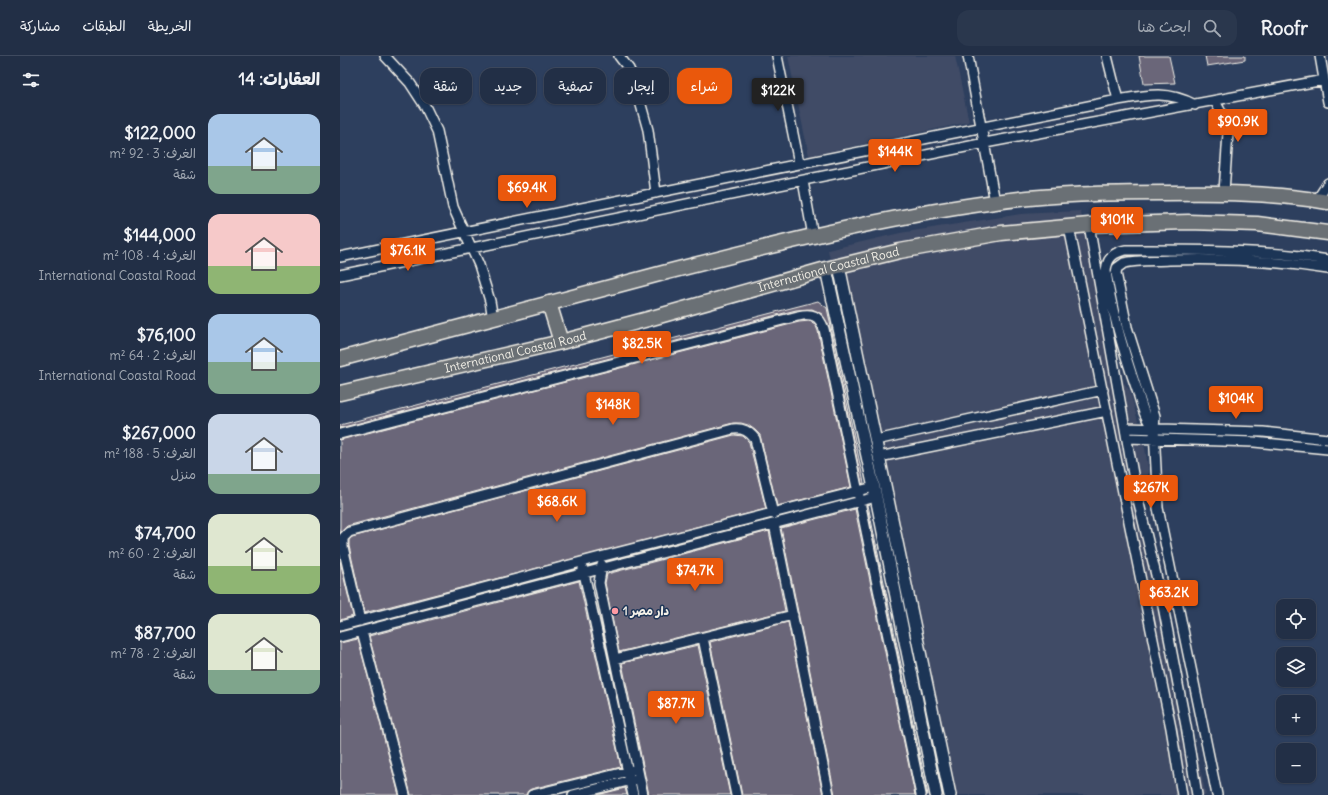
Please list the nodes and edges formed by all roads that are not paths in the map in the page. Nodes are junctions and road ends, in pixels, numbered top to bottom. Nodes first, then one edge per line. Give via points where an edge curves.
1 (385, 56) edge
2 (619, 56) edge
3 (777, 56) edge
4 (968, 56) edge
5 (1107, 56) edge
6 (1320, 56) edge
7 (1324, 80) junction
8 (1118, 100) junction
9 (1215, 101) junction
10 (1328, 102) edge
11 (1194, 104) junction
12 (982, 127) junction
13 (985, 143) junction
14 (798, 164) junction
15 (806, 180) junction
16 (794, 183) junction
17 (1328, 183) edge
18 (1224, 192) junction
19 (656, 194) junction
20 (1322, 201) edge
21 (995, 202) junction
22 (1089, 225) junction
23 (1070, 227) junction
24 (463, 232) junction
25 (1328, 233) edge
26 (813, 236) junction
27 (472, 249) junction
28 (340, 256) edge
29 (1109, 259) junction
30 (1328, 260) edge
31 (1120, 265) junction
32 (832, 267) junction
33 (1328, 269) edge
34 (340, 275) edge
35 (549, 303) junction
36 (493, 319) junction
37 (561, 342) junction
38 (340, 359) edge
39 (1116, 376) junction
40 (1101, 378) junction
41 (1103, 390) junction
42 (340, 393) edge
43 (1107, 411) junction
44 (1126, 428) junction
45 (1154, 429) junction
46 (340, 434) edge
47 (1127, 438) junction
48 (1154, 439) junction
49 (876, 440) junction
50 (1327, 441) edge
51 (1328, 449) edge
52 (879, 457) junction
53 (1133, 472) junction
54 (1120, 476) junction
55 (857, 491) junction
56 (875, 492) junction
57 (859, 502) junction
58 (773, 514) junction
59 (774, 524) junction
60 (600, 557) junction
61 (581, 562) junction
62 (602, 570) junction
63 (584, 574) junction
64 (792, 615) junction
65 (360, 621) junction
66 (340, 626) edge
67 (362, 632) junction
68 (340, 637) edge
69 (703, 638) junction
70 (615, 659) junction
71 (638, 768) junction
72 (628, 771) junction
73 (640, 778) junction
74 (630, 781) junction
75 (405, 795) edge
76 (532, 795) edge
77 (573, 795) edge
78 (633, 795) edge
79 (643, 795) edge
80 (736, 795) edge
81 (829, 795) edge
82 (920, 795) edge
83 (936, 795) edge
84 (950, 795) edge
85 (1182, 795) edge
86 (1197, 795) edge
87 (1217, 795) edge

1 - 24 street via 410,83 437,131 450,199
2 - 19 street via 634,80 648,130
3 - 14 street
4 - 12 street
5 - 8 street
6 - 7 street
7 - 9 street
7 - 10 street
8 - 11 street via 1160,94 1178,97
8 - 12 street
9 - 11 street
9 - 18 street via 1228,133
11 - 13 street
12 - 13 street
12 - 14 street
13 - 15 street
13 - 21 street
14 - 15 street
14 - 16 street
14 - 19 street
15 - 16 street
15 - 26 street
16 - 27 street
17 - 20 street
18 - 20 highway via 1260,193
18 - 21 highway via 1092,194
19 - 24 street
21 - 26 highway via 890,219
22 - 23 highway, International Coastal Road
22 - 25 highway, International Coastal Road via 1188,222 1249,224
22 - 39 street
23 - 32 highway, International Coastal Road via 994,234 900,251
23 - 40 street
24 - 27 street
24 - 28 street
26 - 35 highway
27 - 34 street
27 - 36 street via 485,283
29 - 30 street via 1119,251 1126,250 1225,250 1267,252
29 - 31 street
29 - 45 street via 1107,277 1119,330 1146,419
31 - 33 street via 1128,262 1225,259
31 - 45 street via 1116,277 1129,334 1154,416
32 - 37 highway, International Coastal Road
32 - 49 street
32 - 56 street
35 - 36 highway
35 - 37 highway
36 - 38 highway
37 - 42 highway, International Coastal Road
39 - 40 street
39 - 44 street
40 - 41 street
41 - 43 street
41 - 49 street
43 - 52 street
43 - 54 street
44 - 45 street
44 - 47 street
45 - 48 street
45 - 50 street via 1263,432
46 - 55 street via 811,314 822,323 824,329
47 - 48 street
47 - 53 street
48 - 51 street via 1274,443
48 - 87 street via 1158,508
49 - 52 street
52 - 84 street
53 - 54 street
53 - 86 street via 1161,596
54 - 85 street
55 - 56 street
55 - 57 street
55 - 58 street
56 - 57 street
56 - 83 street
57 - 59 street
57 - 82 street
58 - 60 street
58 - 65 street via 754,439 744,430 733,429 349,532 344,538 343,547
59 - 62 street
59 - 64 street
60 - 61 street
60 - 62 street
61 - 63 street
61 - 65 street
62 - 63 street
62 - 70 street via 599,583
63 - 67 street
63 - 72 street
64 - 69 street
64 - 81 street
65 - 66 street
67 - 68 street
67 - 75 street
69 - 70 street
69 - 80 street
70 - 71 street
71 - 72 street
71 - 73 street
72 - 74 street
72 - 76 street
73 - 74 street
73 - 79 street
74 - 77 street
74 - 78 street

